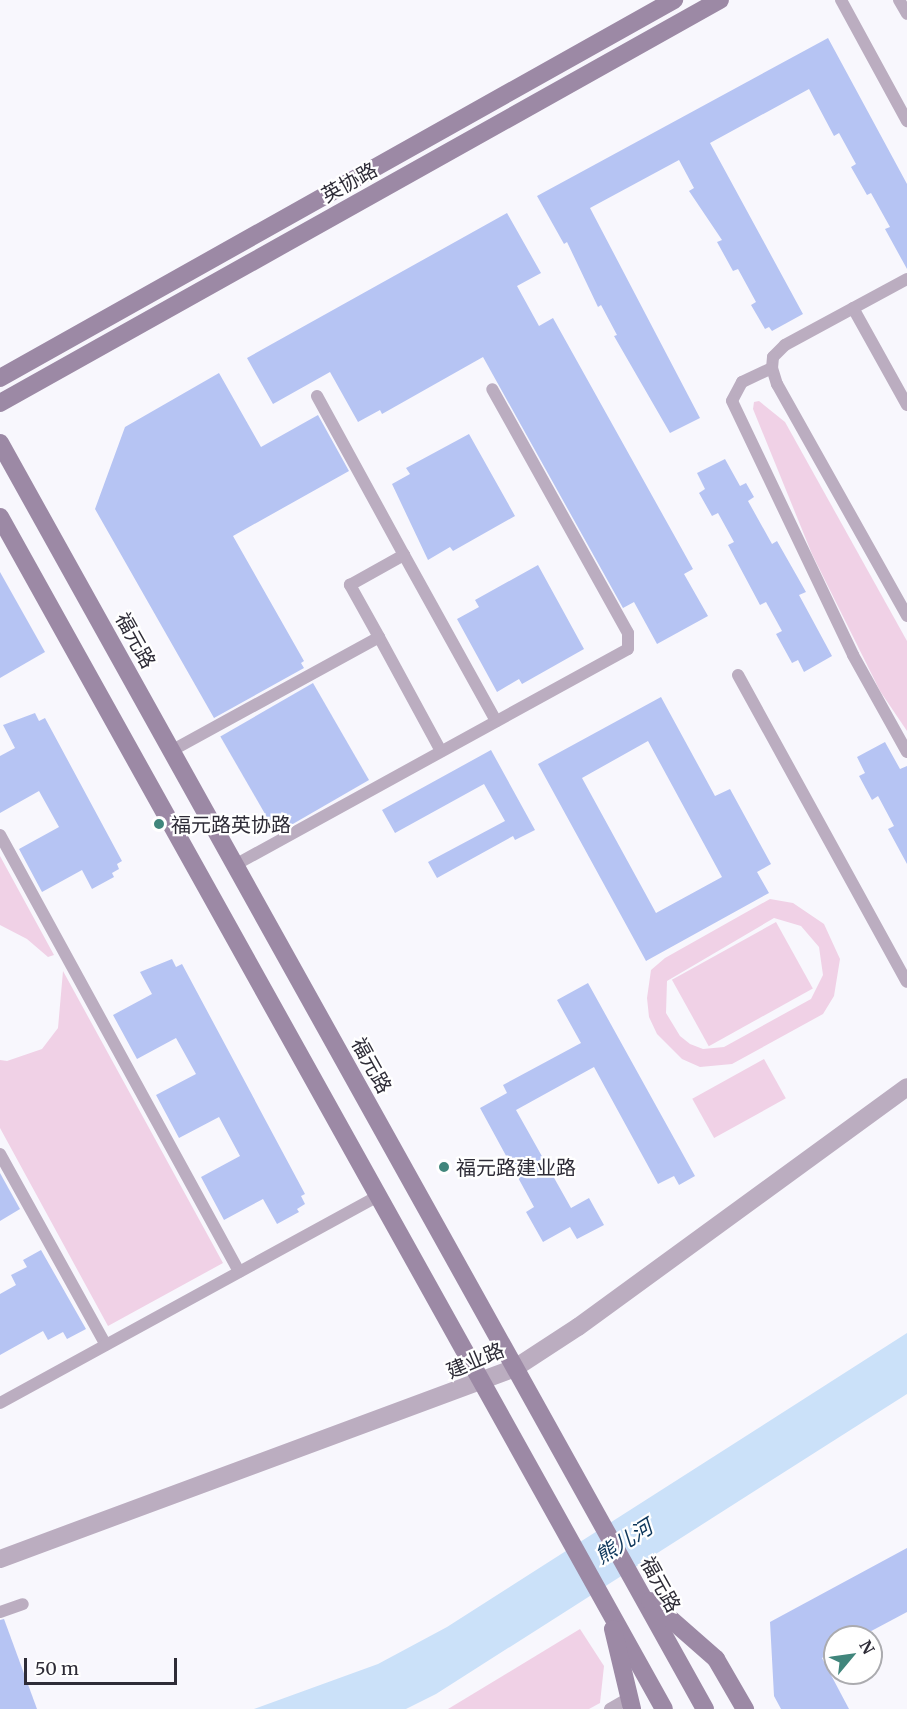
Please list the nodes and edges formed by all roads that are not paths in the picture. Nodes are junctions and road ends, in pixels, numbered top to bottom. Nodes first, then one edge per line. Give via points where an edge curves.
1 (674, 0) edge
2 (720, 0) edge
3 (841, 0) edge
4 (899, 0) edge
5 (907, 14) edge
6 (907, 121) edge
7 (907, 279) edge
8 (853, 308) junction
9 (772, 368) junction
10 (0, 378) edge
11 (492, 388) dead end
12 (317, 396) dead end
13 (0, 403) edge
14 (907, 405) edge
15 (0, 443) edge
16 (0, 517) edge
17 (404, 555) junction
18 (907, 616) edge
19 (378, 637) junction
20 (738, 675) dead end
21 (496, 721) junction
22 (171, 751) junction
23 (441, 751) junction
24 (907, 752) edge
25 (0, 836) edge
26 (235, 865) junction
27 (907, 982) edge
28 (907, 1087) edge
29 (0, 1154) edge
30 (378, 1196) junction
31 (239, 1272) junction
32 (106, 1345) junction
33 (516, 1368) junction
34 (483, 1383) junction
35 (0, 1403) edge
36 (0, 1559) edge
37 (637, 1586) junction
38 (604, 1601) junction
39 (23, 1604) dead end
40 (0, 1612) edge
41 (630, 1704) edge
42 (610, 1709) edge
43 (664, 1709) edge
44 (705, 1709) edge
45 (744, 1709) edge

1 - 10 main road, 英协路
2 - 13 main road, 英协路
3 - 6 lane
4 - 5 lane
7 - 8 lane
8 - 9 lane via 785,345 773,357
8 - 14 lane
9 - 18 lane via 777,384
9 - 24 lane via 742,381 732,401 853,655
11 - 21 lane via 628,633 629,642 628,649
12 - 17 lane
15 - 22 main road, 福元路
16 - 30 main road
17 - 19 lane via 350,585
17 - 21 lane
19 - 22 lane
19 - 23 lane
20 - 27 lane
21 - 23 lane
22 - 26 main road, 福元路
23 - 26 lane
25 - 31 lane
26 - 33 main road, 福元路
28 - 33 street, 建业路
29 - 32 lane
30 - 31 lane
30 - 34 main road
31 - 32 lane
32 - 35 lane
33 - 34 street, 建业路
33 - 37 main road, 福元路
34 - 36 street, 建业路
34 - 38 main road
37 - 44 main road, 福元路
37 - 45 main road via 716,1659
38 - 41 main road
38 - 43 main road
39 - 40 lane
41 - 42 lane

